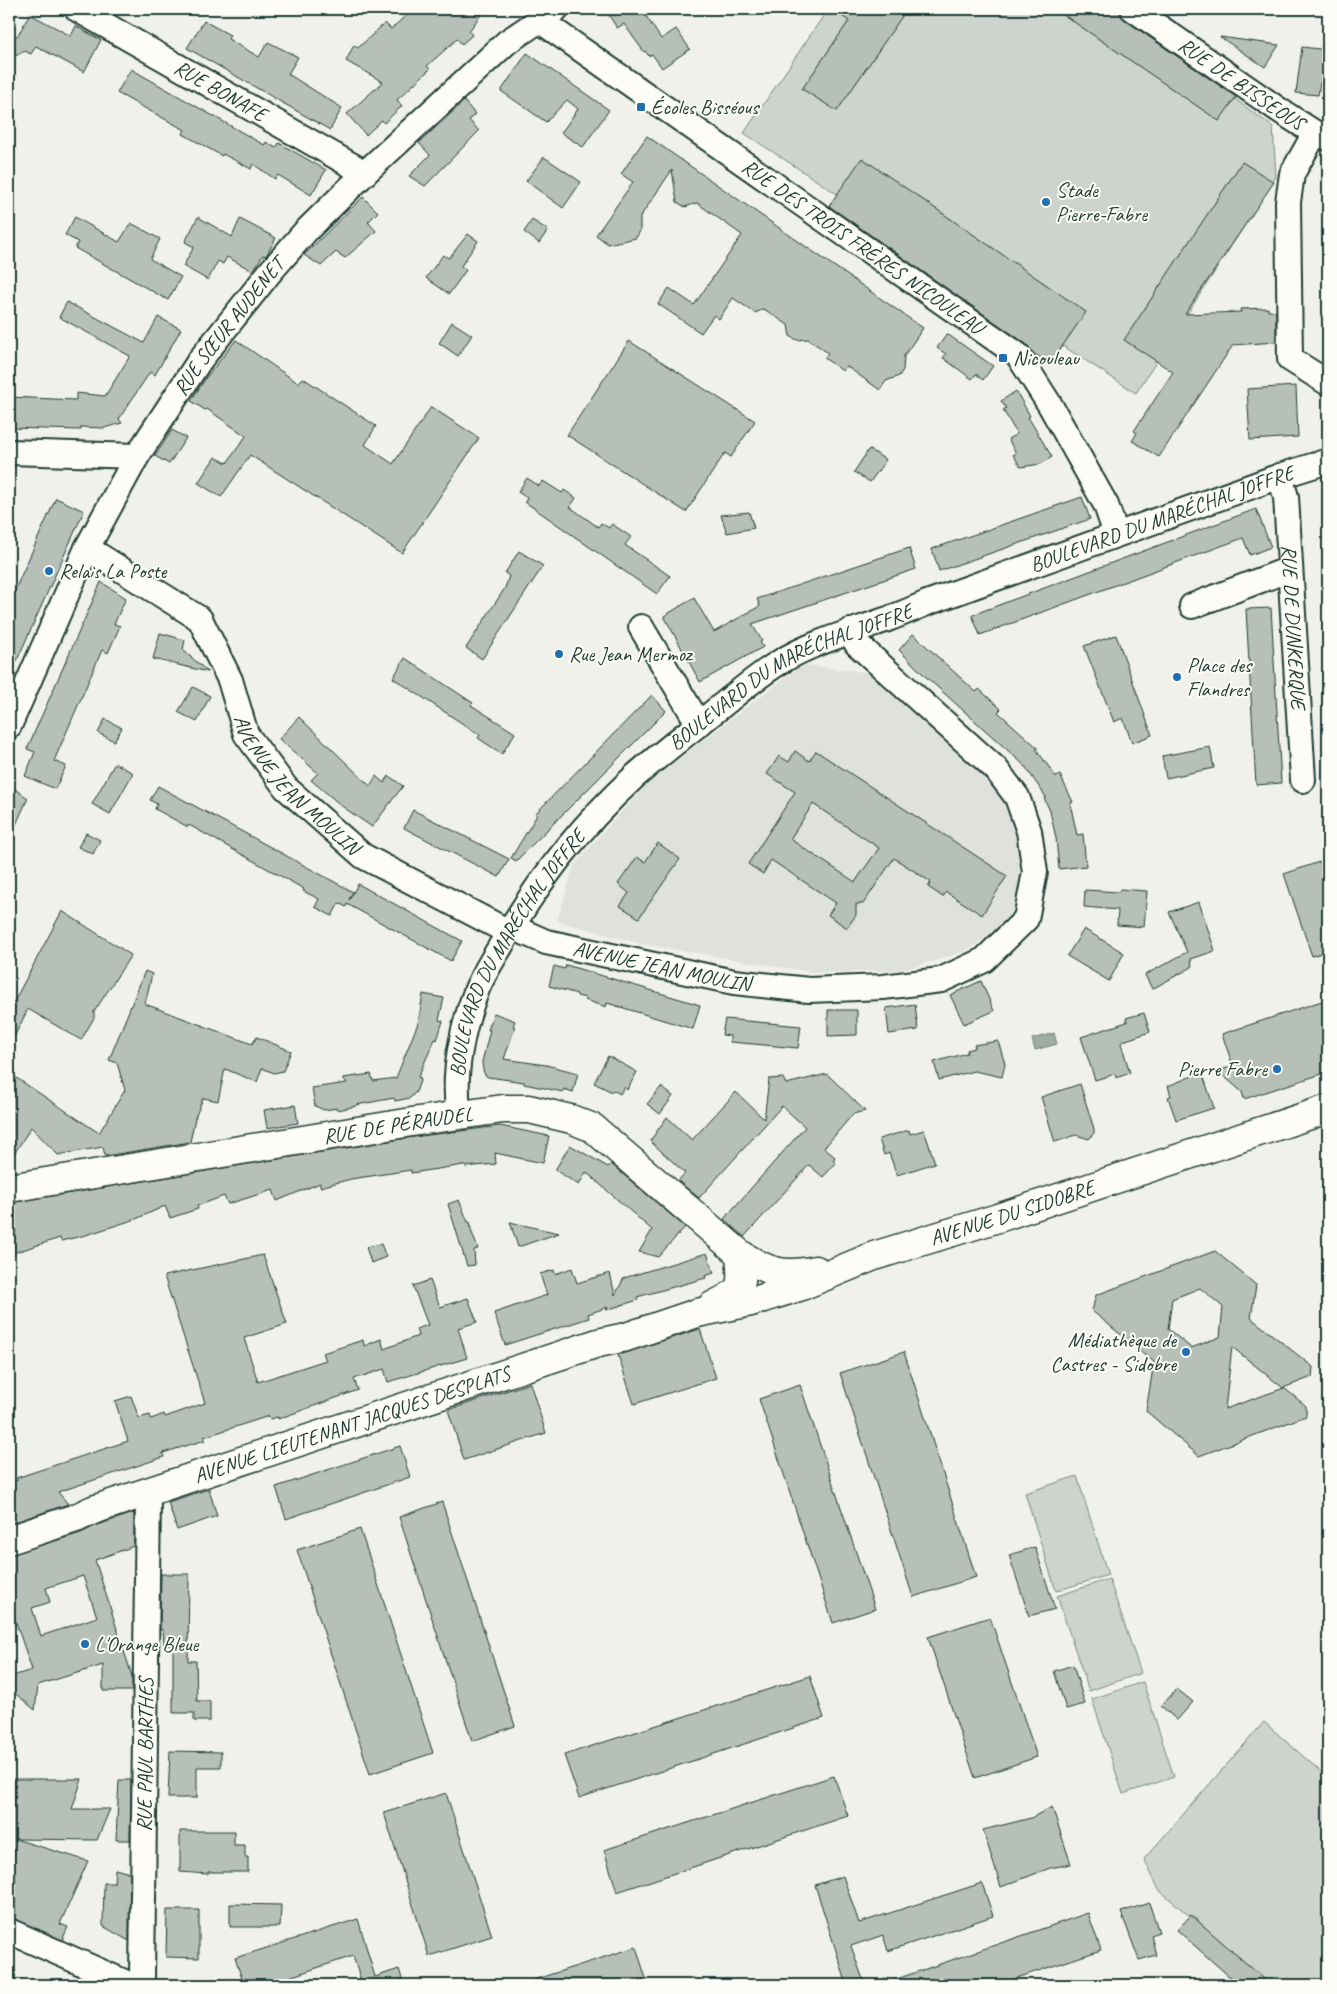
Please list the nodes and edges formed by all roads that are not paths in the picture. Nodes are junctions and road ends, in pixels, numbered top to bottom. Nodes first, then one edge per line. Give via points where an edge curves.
1 (77, 9) edge
2 (1133, 9) edge
3 (547, 14) edge
4 (1321, 136) edge
5 (365, 173) junction
6 (1328, 383) edge
7 (9, 452) edge
8 (92, 455) junction
9 (137, 456) junction
10 (1328, 461) edge
11 (1280, 476) junction
12 (119, 488) junction
13 (1116, 534) junction
14 (87, 548) junction
15 (1290, 569) junction
16 (1192, 606) dead end
17 (641, 627) dead end
18 (850, 631) junction
19 (700, 723) junction
20 (9, 726) edge
21 (1303, 780) dead end
22 (510, 929) junction
23 (1328, 1109) edge
24 (458, 1115) junction
25 (9, 1188) edge
26 (740, 1254) junction
27 (874, 1256) junction
28 (697, 1314) junction
29 (146, 1492) junction
30 (9, 1540) edge
31 (9, 1931) edge
32 (131, 1985) edge
33 (139, 1985) edge

1 - 5 street, RUE BONAFE
2 - 4 street, RUE DE BISSEOUS
3 - 5 street, RUE SŒUR AUDENET via 506,42
3 - 13 street, RUE DES TROIS FRÈRES NICOULEAU via 1018,355 1106,505
4 - 6 street via 1292,174 1288,202 1290,359
5 - 9 street, RUE SŒUR AUDENET via 305,232 232,318 200,360
7 - 8 street
8 - 9 street
8 - 12 street
9 - 12 street, RUE SŒUR AUDENET
10 - 11 street, BOULEVARD DU MARÉCHAL JOFFRE
11 - 13 street, BOULEVARD DU MARÉCHAL JOFFRE
11 - 15 street, RUE DE DUNKERQUE via 1286,497
12 - 14 street, RUE SŒUR AUDENET
13 - 18 street, BOULEVARD DU MARÉCHAL JOFFRE
14 - 20 street, RUE SŒUR AUDENET
14 - 22 street, AVENUE JEAN MOULIN via 200,619 230,680 246,734 286,788 363,856 500,927
15 - 16 street
15 - 21 street, RUE DE DUNKERQUE
17 - 19 street
18 - 19 street, BOULEVARD DU MARÉCHAL JOFFRE via 809,646 780,662
18 - 22 street, AVENUE JEAN MOULIN via 857,644 996,769 1017,797 1029,831 1035,872 1026,919 984,960 940,980 883,987 809,990 734,982 620,959 546,942
19 - 22 street, BOULEVARD DU MARÉCHAL JOFFRE via 672,744 602,810 550,872
22 - 24 street, BOULEVARD DU MARÉCHAL JOFFRE via 470,1009 458,1071
23 - 27 main road, AVENUE DU SIDOBRE
24 - 25 main road, RUE DE PÉRAUDEL
24 - 26 main road, RUE DE PÉRAUDEL via 528,1109 593,1128
26 - 27 main road, RUE DE PÉRAUDEL via 761,1268 790,1274
26 - 28 main road via 742,1282 736,1294
27 - 28 main road, AVENUE DU SIDOBRE via 791,1290
28 - 29 main road, AVENUE LIEUTENANT JACQUES DESPLATS via 598,1343
29 - 30 main road, AVENUE LIEUTENANT JACQUES DESPLATS
29 - 33 street, RUE PAUL BARTHES via 142,1978
31 - 32 street

